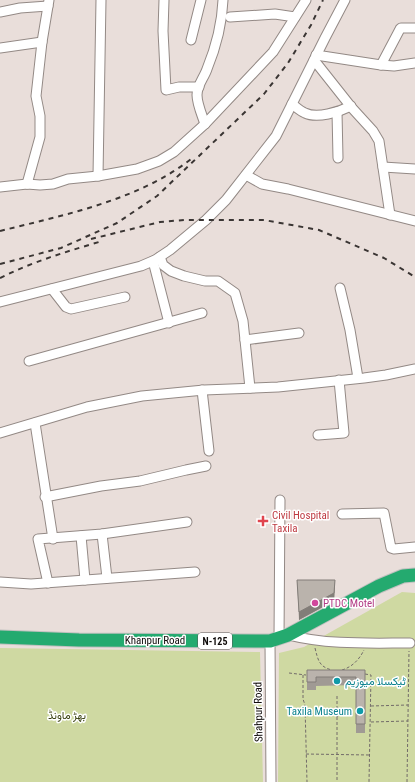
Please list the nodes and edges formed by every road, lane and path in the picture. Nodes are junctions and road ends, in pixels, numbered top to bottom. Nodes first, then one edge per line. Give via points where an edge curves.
1 (101, 0) edge
2 (164, 0) edge
3 (201, 0) edge
4 (223, 0) edge
5 (306, 0) edge
6 (345, 0) edge
7 (49, 3) edge
8 (20, 4) edge
9 (0, 12) edge
10 (230, 17) dead end
11 (295, 17) junction
12 (415, 28) edge
13 (191, 40) dead end
14 (42, 42) junction
15 (0, 48) edge
16 (315, 58) junction
17 (415, 63) edge
18 (381, 65) junction
19 (199, 87) junction
20 (292, 104) junction
21 (351, 106) junction
22 (337, 112) junction
23 (205, 124) junction
24 (338, 158) dead end
25 (383, 167) junction
26 (415, 169) edge
27 (246, 175) junction
28 (98, 176) junction
29 (27, 184) junction
30 (0, 187) edge
31 (390, 214) junction
32 (415, 221) edge
33 (156, 259) junction
34 (340, 288) dead end
35 (52, 289) junction
36 (125, 297) dead end
37 (0, 302) edge
38 (202, 313) dead end
39 (169, 323) junction
40 (299, 333) dead end
41 (245, 340) junction
42 (29, 361) dead end
43 (415, 369) edge
44 (358, 378) junction
45 (339, 380) junction
46 (250, 388) junction
47 (202, 390) junction
48 (35, 423) junction
49 (0, 433) edge
50 (318, 435) dead end
51 (209, 451) dead end
52 (206, 466) dead end
53 (46, 497) junction
54 (280, 500) dead end
55 (342, 514) dead end
56 (187, 522) dead end
57 (102, 534) junction
58 (81, 536) junction
59 (53, 539) junction
60 (415, 547) edge
61 (195, 572) dead end
62 (415, 575) edge
63 (107, 578) junction
64 (85, 580) junction
65 (0, 582) edge
66 (48, 583) junction
67 (0, 636) edge
68 (279, 638) junction
69 (313, 640) junction
70 (410, 642) joint
71 (366, 643) junction
72 (332, 672) edge
73 (289, 673) dead end
74 (343, 673) edge
75 (365, 674) edge
76 (303, 675) junction
77 (309, 675) edge
78 (337, 696) dead end
79 (409, 705) junction
80 (371, 706) junction
81 (337, 711) junction
82 (305, 714) junction
83 (334, 714) junction
84 (340, 714) junction
85 (353, 714) dead end
86 (337, 717) junction
87 (408, 721) junction
88 (370, 722) junction
89 (306, 754) junction
90 (337, 754) junction
91 (369, 754) junction
92 (271, 782) edge
93 (307, 782) edge
94 (337, 782) edge
95 (369, 782) edge
96 (407, 782) edge

1 - 28 street
2 - 19 street via 166,90
3 - 13 street
4 - 19 street via 218,37
5 - 11 street
6 - 16 street
7 - 8 street
7 - 14 street
8 - 9 street
10 - 11 street via 275,14
11 - 23 street via 273,52
12 - 18 street via 400,29
14 - 15 street
14 - 29 street via 36,96 40,136
16 - 18 street
16 - 20 street
16 - 21 street
17 - 18 street
19 - 23 street via 197,99
20 - 22 street via 306,114
20 - 27 street via 276,136
21 - 22 street
21 - 25 street via 374,131 379,141
22 - 24 street
23 - 28 street via 174,152 159,161 137,169
25 - 26 street
25 - 31 street
27 - 31 street via 262,184
27 - 33 street via 206,220
28 - 29 street via 68,179 53,184
29 - 30 street
31 - 32 street
33 - 35 street via 141,266
33 - 39 street
33 - 41 street via 171,271 198,279 218,281 235,293
34 - 44 street
35 - 36 street via 66,307 71,309
35 - 37 street
38 - 39 street
39 - 42 street
40 - 41 street
41 - 46 street
43 - 44 street
44 - 45 street
45 - 46 street
45 - 50 street via 344,433
46 - 47 street
47 - 48 street via 142,396 87,407
47 - 51 street
48 - 49 street
48 - 53 street
52 - 53 street
53 - 59 street
54 - 68 street, Shahpur Road
55 - 60 street via 384,513 391,548
56 - 57 street
57 - 58 street
57 - 63 street
58 - 59 street
58 - 64 street
59 - 66 street via 38,540
61 - 63 street
62 - 68 highway, Khanpur Road / N-125 via 403,576 379,586
63 - 64 street
64 - 66 street
65 - 66 street
67 - 68 highway, Khanpur Road / N-125 via 79,640
68 - 69 street
68 - 92 street, Shahpur Road
69 - 71 street
69 - 72 path via 319,662 326,668 335,670
70 - 71 street
70 - 79 path
71 - 74 path via 364,652 356,662 348,668 339,670
73 - 76 path
75 - 80 path via 371,675
76 - 77 path
76 - 82 path
78 - 81 path
79 - 80 path
79 - 87 path
80 - 88 path
81 - 83 path
81 - 84 path
82 - 83 path
82 - 89 path
83 - 86 path
84 - 85 path
84 - 86 path
86 - 90 path
87 - 88 path
87 - 96 path
88 - 91 path
89 - 90 path
89 - 93 path
90 - 91 path
90 - 94 path
91 - 95 path

